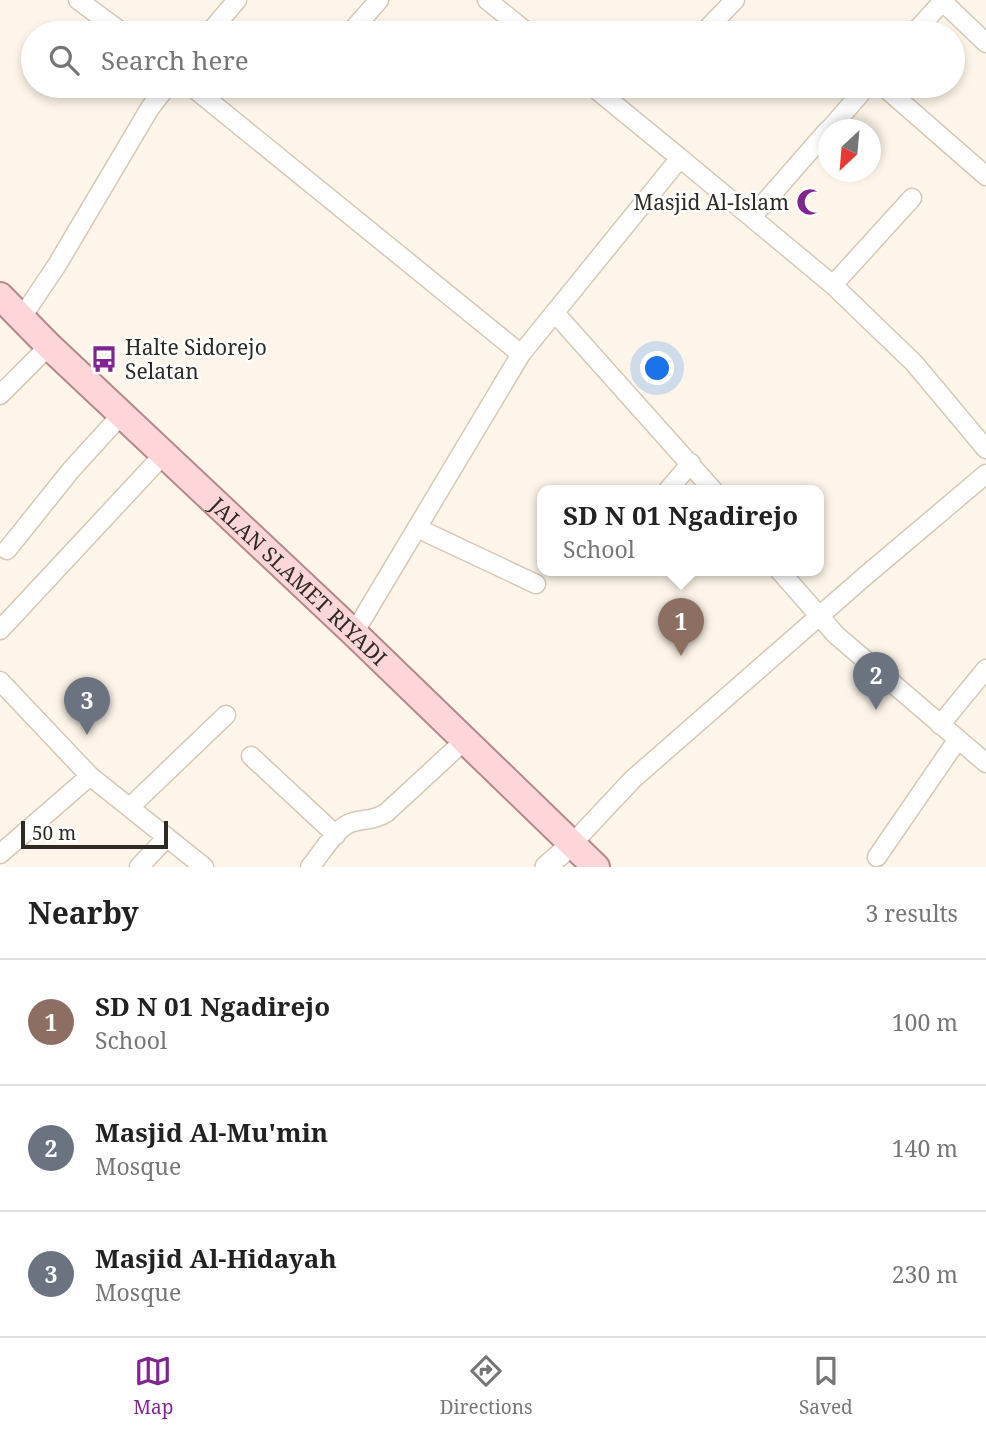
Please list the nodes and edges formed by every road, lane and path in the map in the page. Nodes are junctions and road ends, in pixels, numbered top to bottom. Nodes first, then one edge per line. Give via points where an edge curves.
1 (78, 0) edge
2 (237, 0) edge
3 (379, 0) edge
4 (487, 0) edge
5 (735, 0) edge
6 (943, 0) edge
7 (107, 21) edge
8 (219, 21) edge
9 (360, 21) edge
10 (513, 21) edge
11 (715, 21) edge
12 (925, 21) edge
13 (964, 21) edge
14 (965, 22) edge
15 (986, 43) edge
16 (158, 98) edge
17 (206, 98) edge
18 (607, 98) edge
19 (857, 98) edge
20 (897, 98) edge
21 (838, 119) edge
22 (818, 142) edge
23 (680, 158) junction
24 (986, 176) edge
25 (912, 198) dead end
26 (752, 217) junction
27 (834, 285) junction
28 (0, 296) edge
29 (555, 313) junction
30 (22, 317) junction
31 (49, 346) junction
32 (521, 354) junction
33 (0, 395) edge
34 (122, 414) junction
35 (986, 449) edge
36 (165, 453) junction
37 (691, 463) junction
38 (986, 474) edge
39 (672, 485) edge
40 (709, 485) edge
41 (417, 528) junction
42 (7, 550) dead end
43 (784, 576) edge
44 (536, 584) dead end
45 (819, 617) junction
46 (0, 630) edge
47 (354, 633) junction
48 (986, 669) edge
49 (0, 681) edge
50 (226, 715) dead end
51 (940, 725) junction
52 (958, 739) junction
53 (464, 741) junction
54 (251, 757) dead end
55 (986, 763) edge
56 (90, 776) junction
57 (130, 807) junction
58 (336, 835) junction
59 (167, 837) junction
60 (571, 845) junction
61 (0, 854) edge
62 (877, 857) dead end
63 (139, 867) edge
64 (204, 867) edge
65 (310, 867) edge
66 (546, 867) edge
67 (596, 867) edge

1 - 7 street
2 - 8 street
3 - 9 street
4 - 10 street
5 - 11 street
6 - 12 street
6 - 13 street
14 - 15 street
16 - 30 street
17 - 32 street
18 - 23 street
19 - 21 street
20 - 24 street
22 - 26 street
23 - 26 street
23 - 29 street
25 - 27 street
26 - 27 street
27 - 35 street via 914,363
28 - 30 main road, JALAN SLAMET RIYADI
29 - 32 street
29 - 37 street
30 - 31 main road, JALAN SLAMET RIYADI
31 - 33 street
31 - 34 main road, JALAN SLAMET RIYADI
32 - 41 street
34 - 36 main road, JALAN SLAMET RIYADI
34 - 42 street
36 - 46 street
36 - 47 main road, JALAN SLAMET RIYADI
37 - 39 street
37 - 40 street
38 - 45 street
41 - 44 street
41 - 47 street
43 - 45 street
45 - 51 street
45 - 60 street via 633,779
47 - 53 main road, JALAN SLAMET RIYADI
48 - 51 street
49 - 56 street
50 - 57 street
51 - 52 street
52 - 55 street
52 - 62 street
53 - 58 street via 386,813 375,820 345,825
53 - 60 main road, JALAN SLAMET RIYADI
54 - 58 street
56 - 57 street
56 - 61 street
57 - 59 street
58 - 65 street
59 - 63 street
59 - 64 street
60 - 66 street
60 - 67 main road, JALAN SLAMET RIYADI

